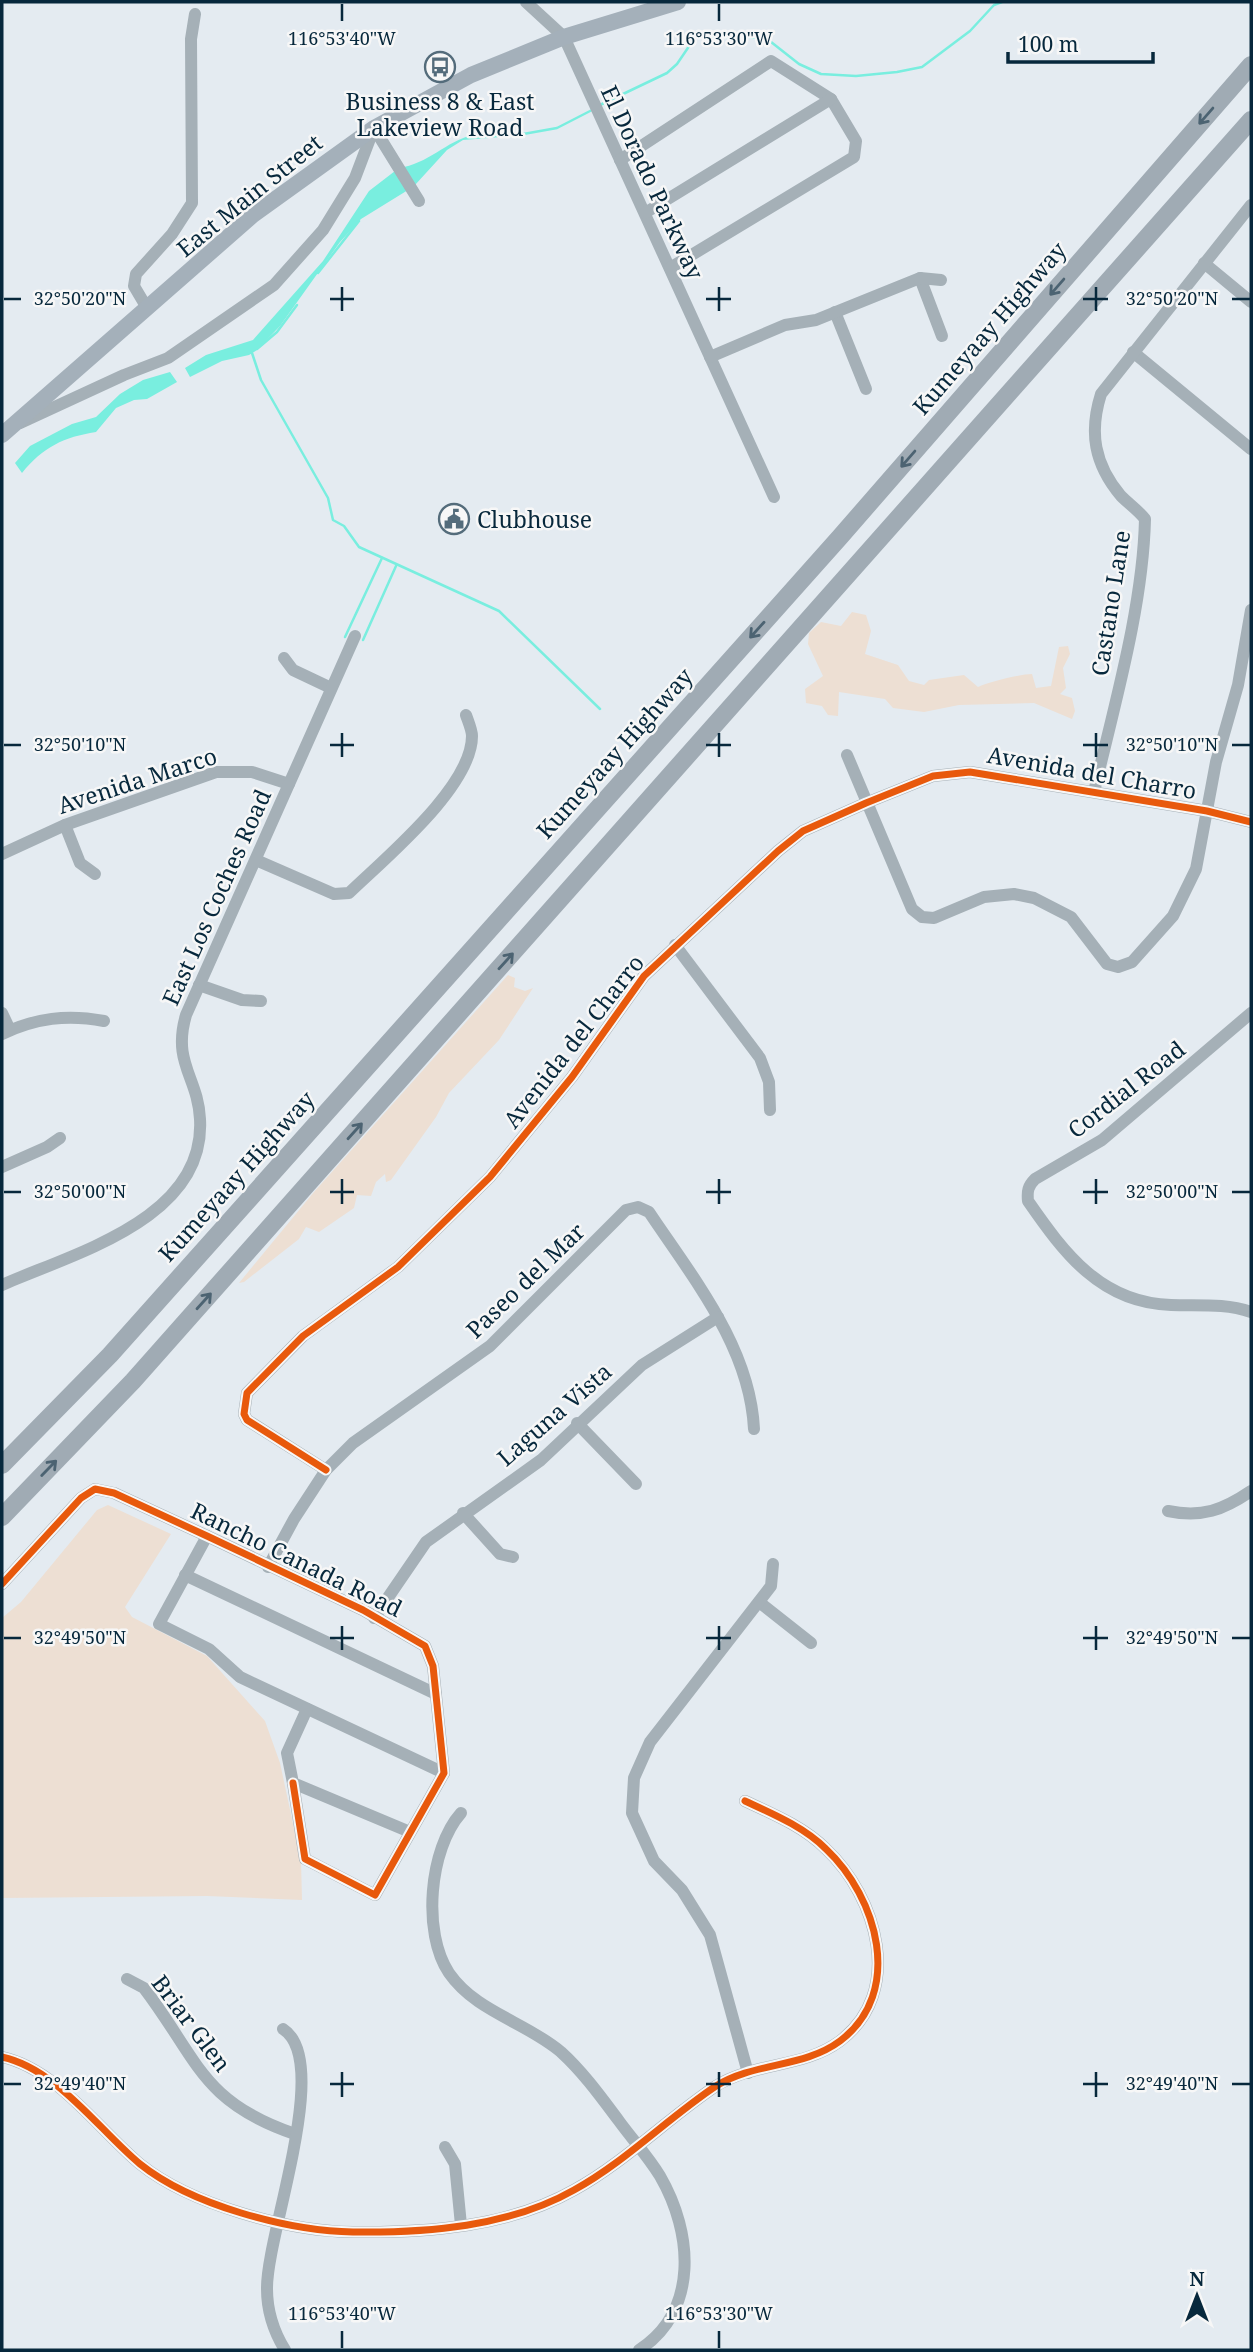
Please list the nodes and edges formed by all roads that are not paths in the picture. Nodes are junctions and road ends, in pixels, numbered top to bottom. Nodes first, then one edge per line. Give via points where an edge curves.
1 (526, 2) edge
2 (676, 2) edge
3 (195, 14) dead end
4 (564, 37) junction
5 (1251, 65) edge
6 (831, 99) junction
7 (1251, 120) edge
8 (374, 128) junction
9 (620, 160) junction
10 (419, 201) dead end
11 (1251, 205) edge
12 (645, 213) junction
13 (1204, 263) junction
14 (670, 268) junction
15 (920, 278) junction
16 (941, 281) dead end
17 (1251, 302) edge
18 (147, 308) junction
19 (835, 312) junction
20 (942, 336) dead end
21 (1133, 352) junction
22 (710, 357) junction
23 (866, 389) dead end
24 (6, 431) edge
25 (1251, 449) edge
26 (774, 497) dead end
27 (1251, 610) edge
28 (355, 636) dead end
29 (284, 658) dead end
30 (331, 688) junction
31 (466, 715) dead end
32 (847, 755) dead end
33 (289, 784) junction
34 (1094, 792) junction
35 (866, 803) junction
36 (1208, 811) junction
37 (1251, 822) edge
38 (65, 825) junction
39 (2, 854) edge
40 (256, 860) junction
41 (95, 874) dead end
42 (675, 945) junction
43 (199, 985) junction
44 (261, 1001) dead end
45 (2, 1013) edge
46 (1251, 1013) edge
47 (104, 1021) dead end
48 (6, 1032) edge
49 (770, 1110) dead end
50 (60, 1138) dead end
51 (2, 1167) edge
52 (2, 1285) edge
53 (1251, 1311) edge
54 (718, 1317) junction
55 (578, 1423) junction
56 (754, 1429) dead end
57 (2, 1465) edge
58 (326, 1470) junction
59 (636, 1484) dead end
60 (1251, 1491) edge
61 (1168, 1511) dead end
62 (463, 1513) junction
63 (2, 1517) edge
64 (208, 1536) junction
65 (513, 1557) dead end
66 (773, 1564) dead end
67 (268, 1567) junction
68 (185, 1575) junction
69 (2, 1584) edge
70 (759, 1602) junction
71 (374, 1618) junction
72 (811, 1643) dead end
73 (436, 1694) junction
74 (307, 1709) junction
75 (444, 1773) junction
76 (293, 1783) junction
77 (745, 1801) dead end
78 (461, 1813) dead end
79 (410, 1832) junction
80 (127, 1979) dead end
81 (283, 2029) dead end
82 (2, 2057) edge
83 (748, 2073) junction
84 (295, 2134) junction
85 (637, 2146) junction
86 (445, 2147) dead end
87 (279, 2221) junction
88 (461, 2225) junction
89 (285, 2350) edge
90 (639, 2350) edge

1 - 4 street
2 - 4 main road, East Main Street
3 - 18 street via 191,39 192,204 136,274 134,286
4 - 8 main road, East Main Street via 471,75
4 - 9 street, El Dorado Parkway
5 -> 57 highway, Kumeyaay Highway via 821,558 110,1355
6 - 9 street via 771,61
6 - 12 street
6 - 14 street via 856,141 854,157
63 -> 7 highway via 133,1381
8 - 10 street
8 - 18 main road, East Main Street via 253,215
8 - 24 street via 355,178 323,230 274,285 168,358
9 - 12 street, El Dorado Parkway
11 - 13 street
12 - 14 street, El Dorado Parkway
13 - 17 street
13 - 21 street
14 - 22 street, El Dorado Parkway
15 - 16 street
15 - 19 street
15 - 20 street
18 - 24 main road, East Main Street
19 - 22 street via 785,325
19 - 23 street
21 - 25 street
21 - 34 street, Castano Lane via 1101,394 1094,415 1100,465 1144,519 1127,648
22 - 26 street, El Dorado Parkway
27 - 36 street
28 - 30 street, East Los Coches Road
29 - 30 street via 293,670
30 - 33 street, East Los Coches Road
31 - 40 street via 472,736 442,803 349,892 334,894
32 - 35 street
33 - 38 street, Avenida Marco via 252,772 216,772
33 - 40 street, East Los Coches Road
34 - 35 street, Avenida del Charro via 958,772 933,776
34 - 36 street, Avenida del Charro
35 - 36 street via 912,909 922,917 934,918 984,897 1014,894 1034,898 1071,917 1107,964 1118,967 1132,962 1173,916 1196,869
35 - 42 street, Avenida del Charro via 803,831
36 - 37 street, Avenida del Charro
38 - 39 street, Avenida Marco
38 - 41 street via 80,863
40 - 43 street, East Los Coches Road
42 - 49 street via 760,1058 769,1082
42 - 58 street, Avenida del Charro via 644,976 572,1077 490,1177 398,1268 303,1336 247,1393 247,1420
43 - 44 street via 242,1000
43 - 52 street, East Los Coches Road via 181,1044 199,1108 200,1130 197,1152 181,1182 142,1222
45 - 48 street
46 - 53 street, Cordial Road via 1102,1140 1035,1179 1027,1194 1060,1248 1095,1280 1149,1303 1228,1305
47 - 48 street via 54,1017
50 - 51 street
54 - 55 street, Laguna Vista via 642,1365
54 - 56 street, Paseo del Mar via 741,1363
54 - 58 street, Paseo del Mar via 649,1212 638,1207 626,1210 490,1346 353,1443
55 - 59 street
55 - 62 street, Laguna Vista via 541,1460
58 - 67 street, Paseo del Mar
60 - 61 street via 1216,1510 1192,1516
62 - 65 street via 500,1554
62 - 71 street, Laguna Vista via 419,1549
64 - 67 street, Rancho Canada Road
64 - 68 street
64 - 69 street, Rancho Canada Road via 114,1493 95,1489 81,1498
66 - 70 street via 771,1586
67 - 71 street, Rancho Canada Road
68 - 73 street
68 - 74 street via 159,1623 209,1649 240,1677
70 - 72 street
70 - 83 street via 650,1742 634,1778 632,1813 654,1861 682,1890 710,1935
71 - 73 street, Rancho Canada Road via 425,1646
73 - 75 street, Rancho Canada Road
74 - 75 street
74 - 76 street via 287,1753
75 - 79 street
76 - 79 street
76 - 79 street via 305,1860 375,1895
77 - 83 street via 788,1821 848,1870 865,1903 880,1971 867,2014 841,2040 815,2056
78 - 85 street via 447,1833 432,1898 432,1925 441,1958 468,1994 531,2030 569,2060
80 - 84 street, Briar Glen via 144,1988 214,2089 251,2117
81 - 84 street via 297,2044 302,2064 303,2090
82 - 87 street via 50,2081 129,2154 173,2186 217,2205
83 - 85 street via 719,2084
84 - 87 street
85 - 88 street via 575,2190 543,2205 513,2216
85 - 90 street via 674,2204 685,2262 683,2290 674,2316
86 - 88 street via 455,2164
87 - 88 street via 353,2232
87 - 89 street via 267,2290 273,2326

